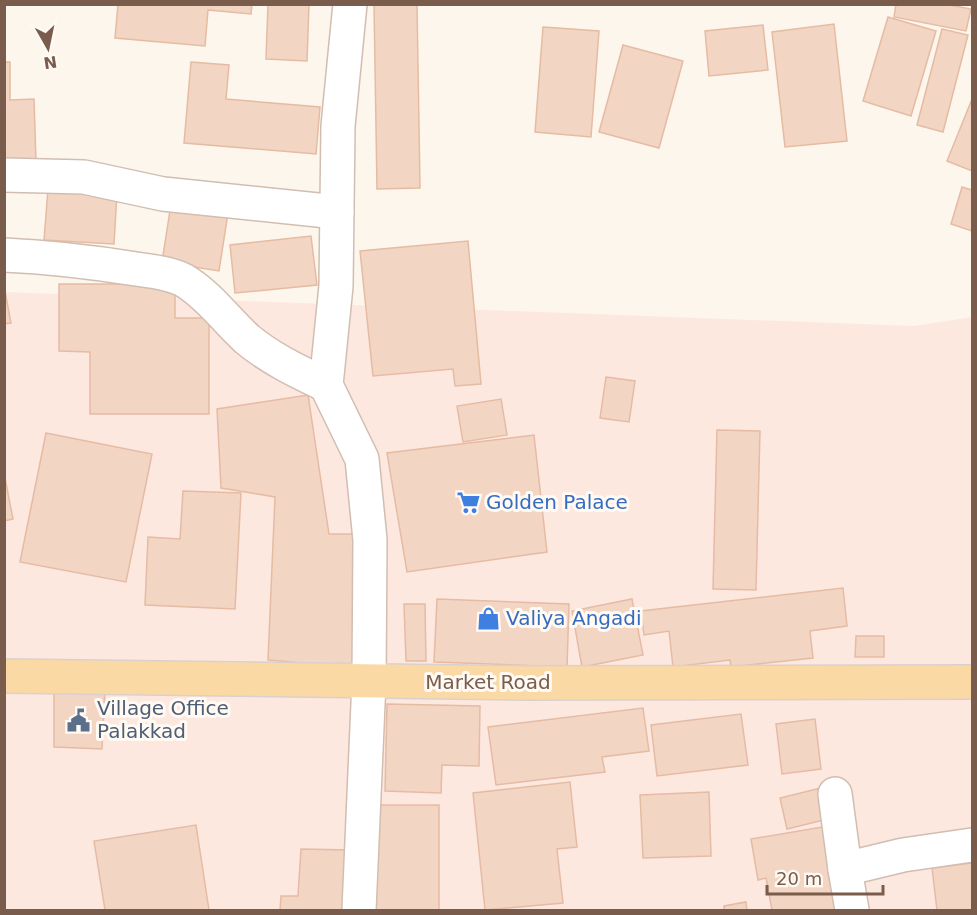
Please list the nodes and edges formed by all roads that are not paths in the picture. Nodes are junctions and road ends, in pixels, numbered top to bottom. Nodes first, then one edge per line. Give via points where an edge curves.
1 (350, 4) edge
2 (4, 175) edge
3 (337, 212) junction
4 (4, 255) edge
5 (326, 385) junction
6 (4, 676) edge
7 (369, 681) junction
8 (972, 682) edge
9 (835, 794) dead end
10 (972, 845) edge
11 (844, 869) junction
12 (359, 910) edge
13 (852, 910) edge

1 - 3 street via 338,126
2 - 3 street via 84,177 164,194
3 - 5 street via 336,286
4 - 5 street via 98,263 187,281 247,339 278,361
5 - 7 street via 362,459 370,540
6 - 7 main road, Market Road
7 - 8 main road, Market Road
7 - 12 street
9 - 11 street
10 - 11 street
11 - 13 street

